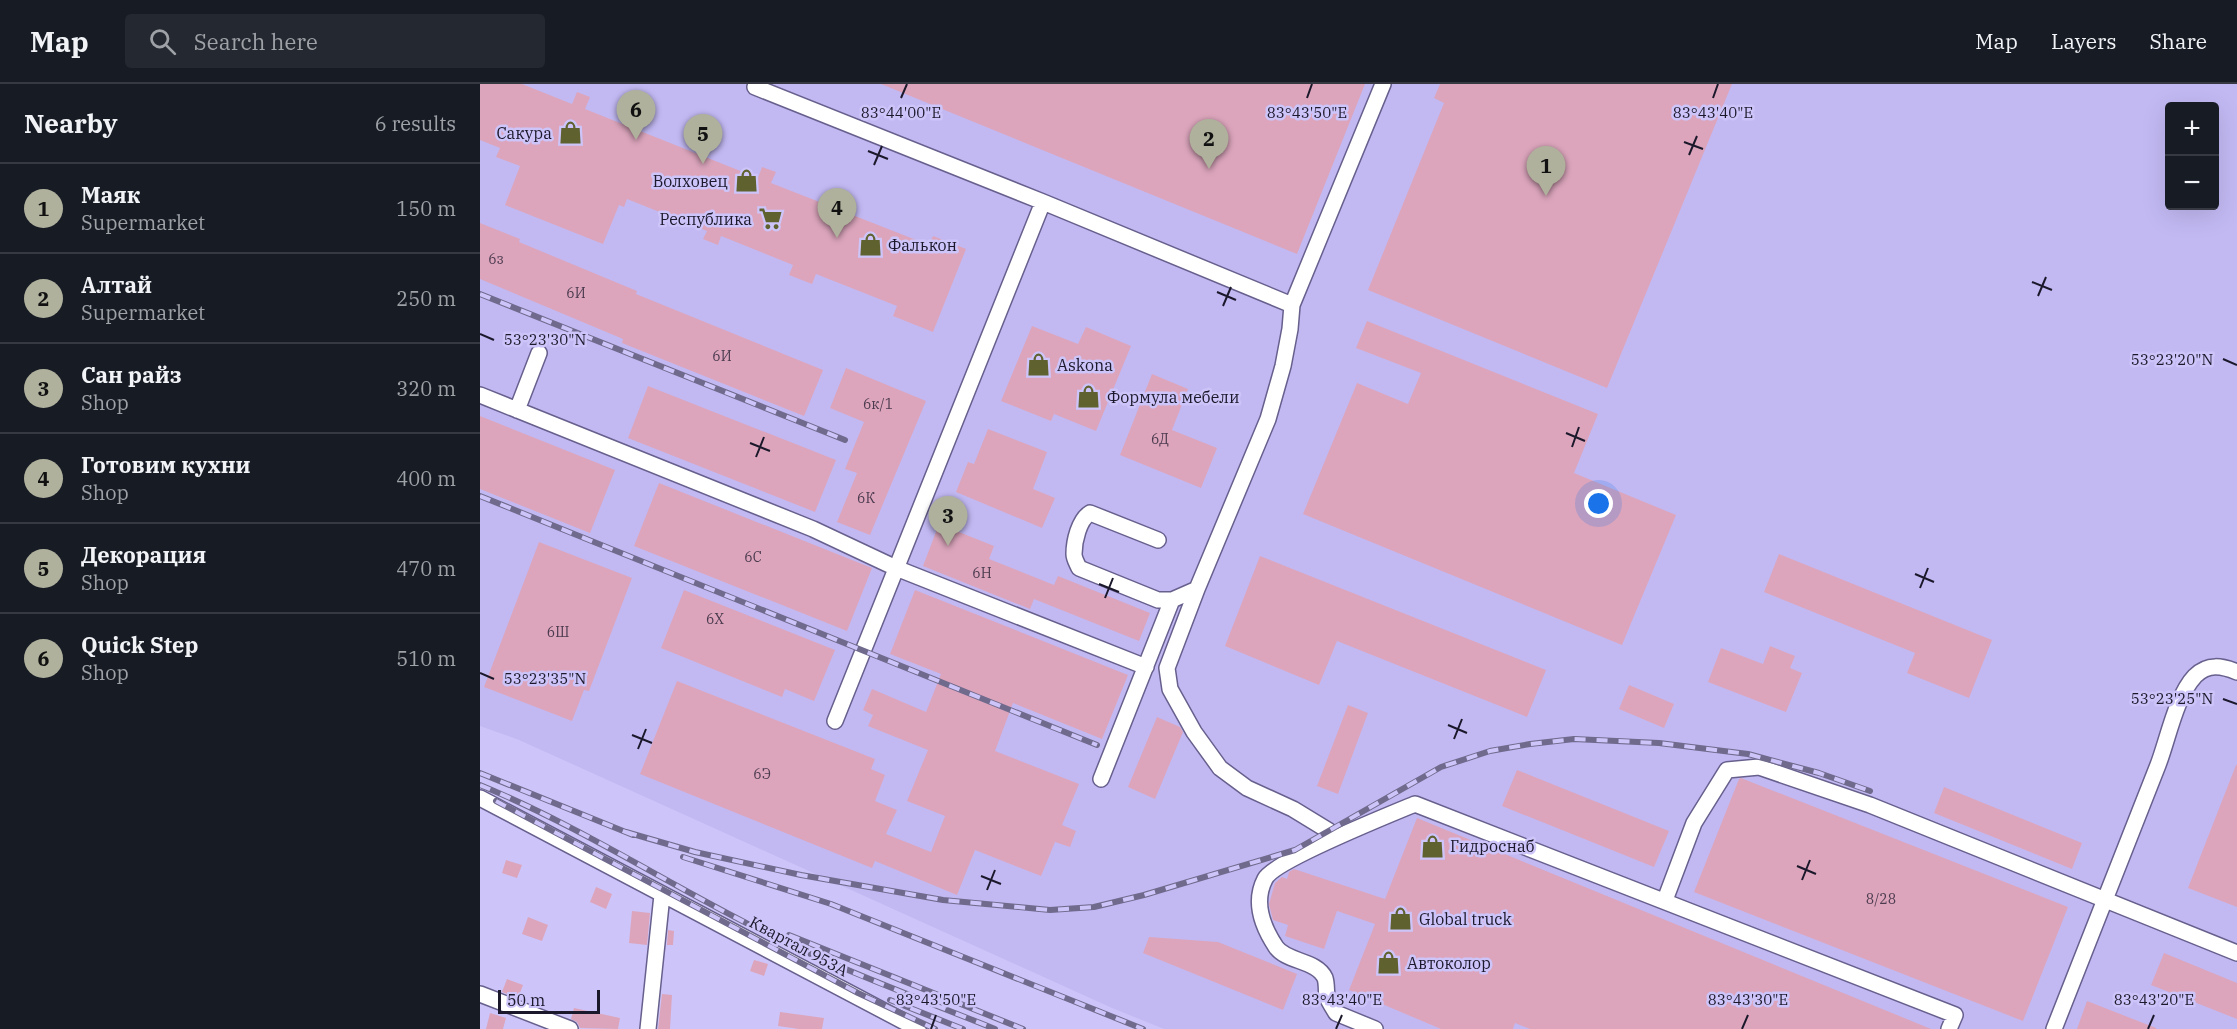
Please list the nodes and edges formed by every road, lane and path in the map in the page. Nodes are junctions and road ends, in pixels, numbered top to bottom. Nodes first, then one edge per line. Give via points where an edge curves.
1 (1383, 84) edge
2 (753, 85) edge
3 (1043, 202) junction
4 (1292, 305) junction
5 (539, 353) dead end
6 (480, 395) edge
7 (517, 410) junction
8 (1158, 540) dead end
9 (896, 568) junction
10 (1197, 589) junction
11 (1172, 600) junction
12 (1146, 667) junction
13 (2237, 672) edge
14 (835, 721) dead end
15 (1101, 779) dead end
16 (480, 798) edge
17 (1330, 840) junction
18 (663, 895) junction
19 (1665, 900) junction
20 (2105, 900) junction
21 (2237, 953) edge
22 (480, 994) edge
23 (570, 1029) edge
24 (648, 1029) edge
25 (918, 1029) edge
26 (1375, 1029) edge
27 (1949, 1029) edge
28 (2054, 1029) edge

1 - 4 street
2 - 3 street
3 - 4 street
3 - 9 street
4 - 10 street via 1283,366 1268,419
5 - 7 street
6 - 7 street
7 - 9 street via 813,529
8 - 11 street via 1090,513 1081,523 1073,556 1079,568 1158,600
9 - 12 street
9 - 14 street
10 - 11 street
10 - 17 street via 1167,668 1170,689 1220,768 1247,788 1329,831
11 - 12 street
12 - 15 street
13 - 20 street via 2221,666 2194,676 2181,699
16 - 18 street, Квартал 953А
17 - 19 street via 1415,804
17 - 26 street via 1266,876 1258,901 1261,918 1277,949 1316,969 1325,978 1327,996 1336,1013
18 - 24 street
18 - 25 street, Квартал 953А
19 - 20 street via 1694,822 1726,770 1759,768 1870,805
19 - 27 street via 1955,1015
20 - 21 street
20 - 28 street
22 - 23 street

